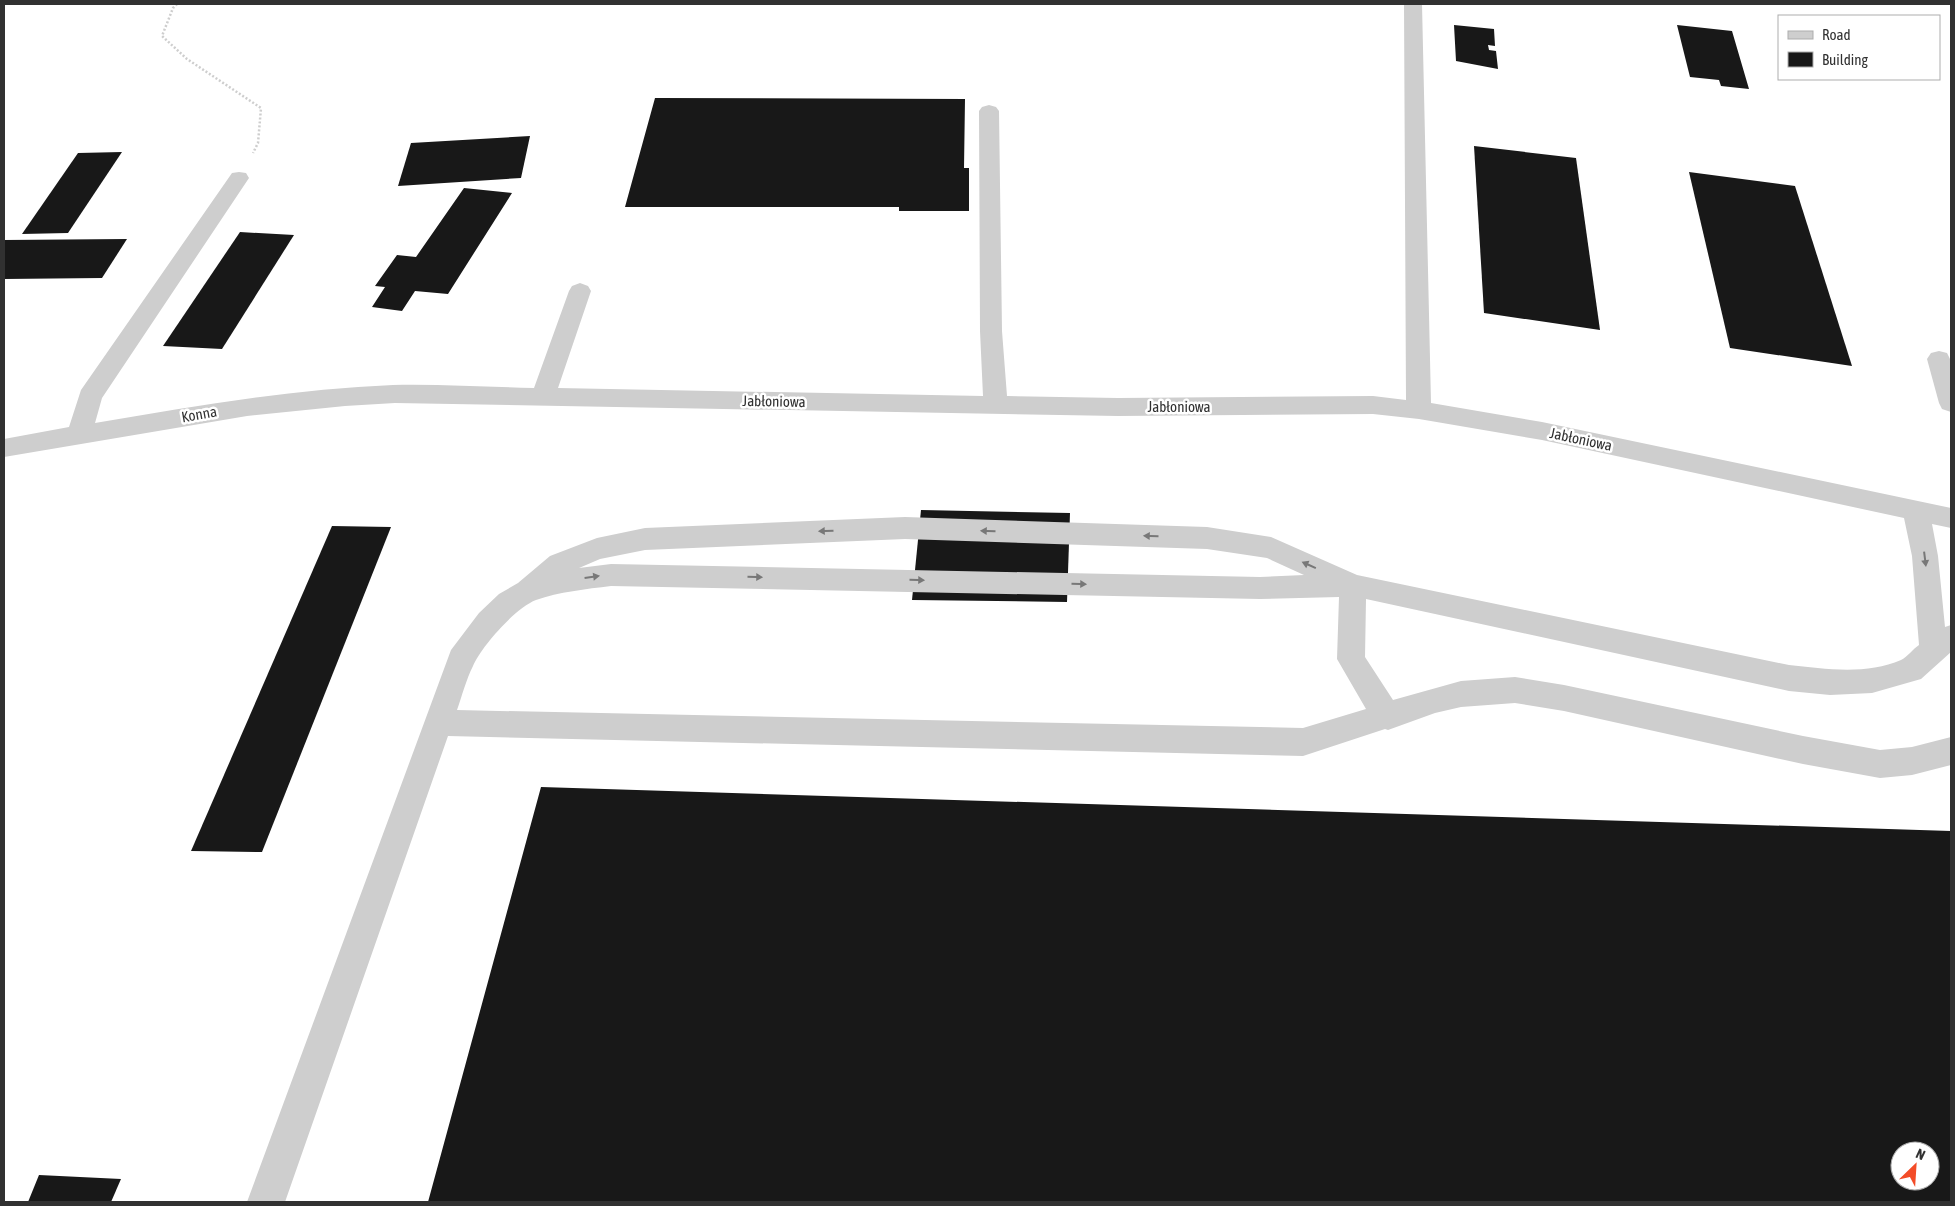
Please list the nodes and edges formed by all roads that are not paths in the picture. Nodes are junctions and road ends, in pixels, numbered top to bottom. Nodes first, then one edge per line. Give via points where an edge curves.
1 (1413, 4) edge
2 (989, 111) dead end
3 (239, 178) road end
4 (580, 291) dead end
5 (1939, 359) dead end
6 (395, 394) joint
7 (543, 397) junction
8 (1951, 403) edge
9 (996, 404) junction
10 (1419, 410) junction
11 (79, 436) junction
12 (4, 448) edge
13 (1916, 511) junction
14 (1951, 518) edge
15 (1353, 585) junction
16 (528, 591) junction
17 (1942, 643) edge
18 (1388, 716) junction
19 (438, 723) junction
20 (1951, 751) edge
21 (266, 1202) edge

1 - 10 street
2 - 9 street via 991,331
3 - 11 street via 90,396
4 - 7 street
5 - 8 street
6 - 7 street, Jabłoniowa
6 - 11 street, Konna via 237,407
7 - 9 street, Jabłoniowa
9 - 10 street, Jabłoniowa via 1118,407 1373,405
10 - 13 street, Jabłoniowa via 1542,431
11 - 12 street, Konna
13 - 14 street, Jabłoniowa
13 -> 17 street
16 -> 15 street via 569,580 611,575 1260,588
15 -> 16 street via 1271,548 1207,538 905,528 645,539 598,549 559,564
15 - 17 street via 1814,681 1872,680 1911,670
15 - 18 street via 1351,659
16 - 19 street via 509,602 489,621 462,659
18 - 19 street via 1303,742
18 - 20 street via 1462,694 1515,690 1880,764 1912,761
19 - 21 street

